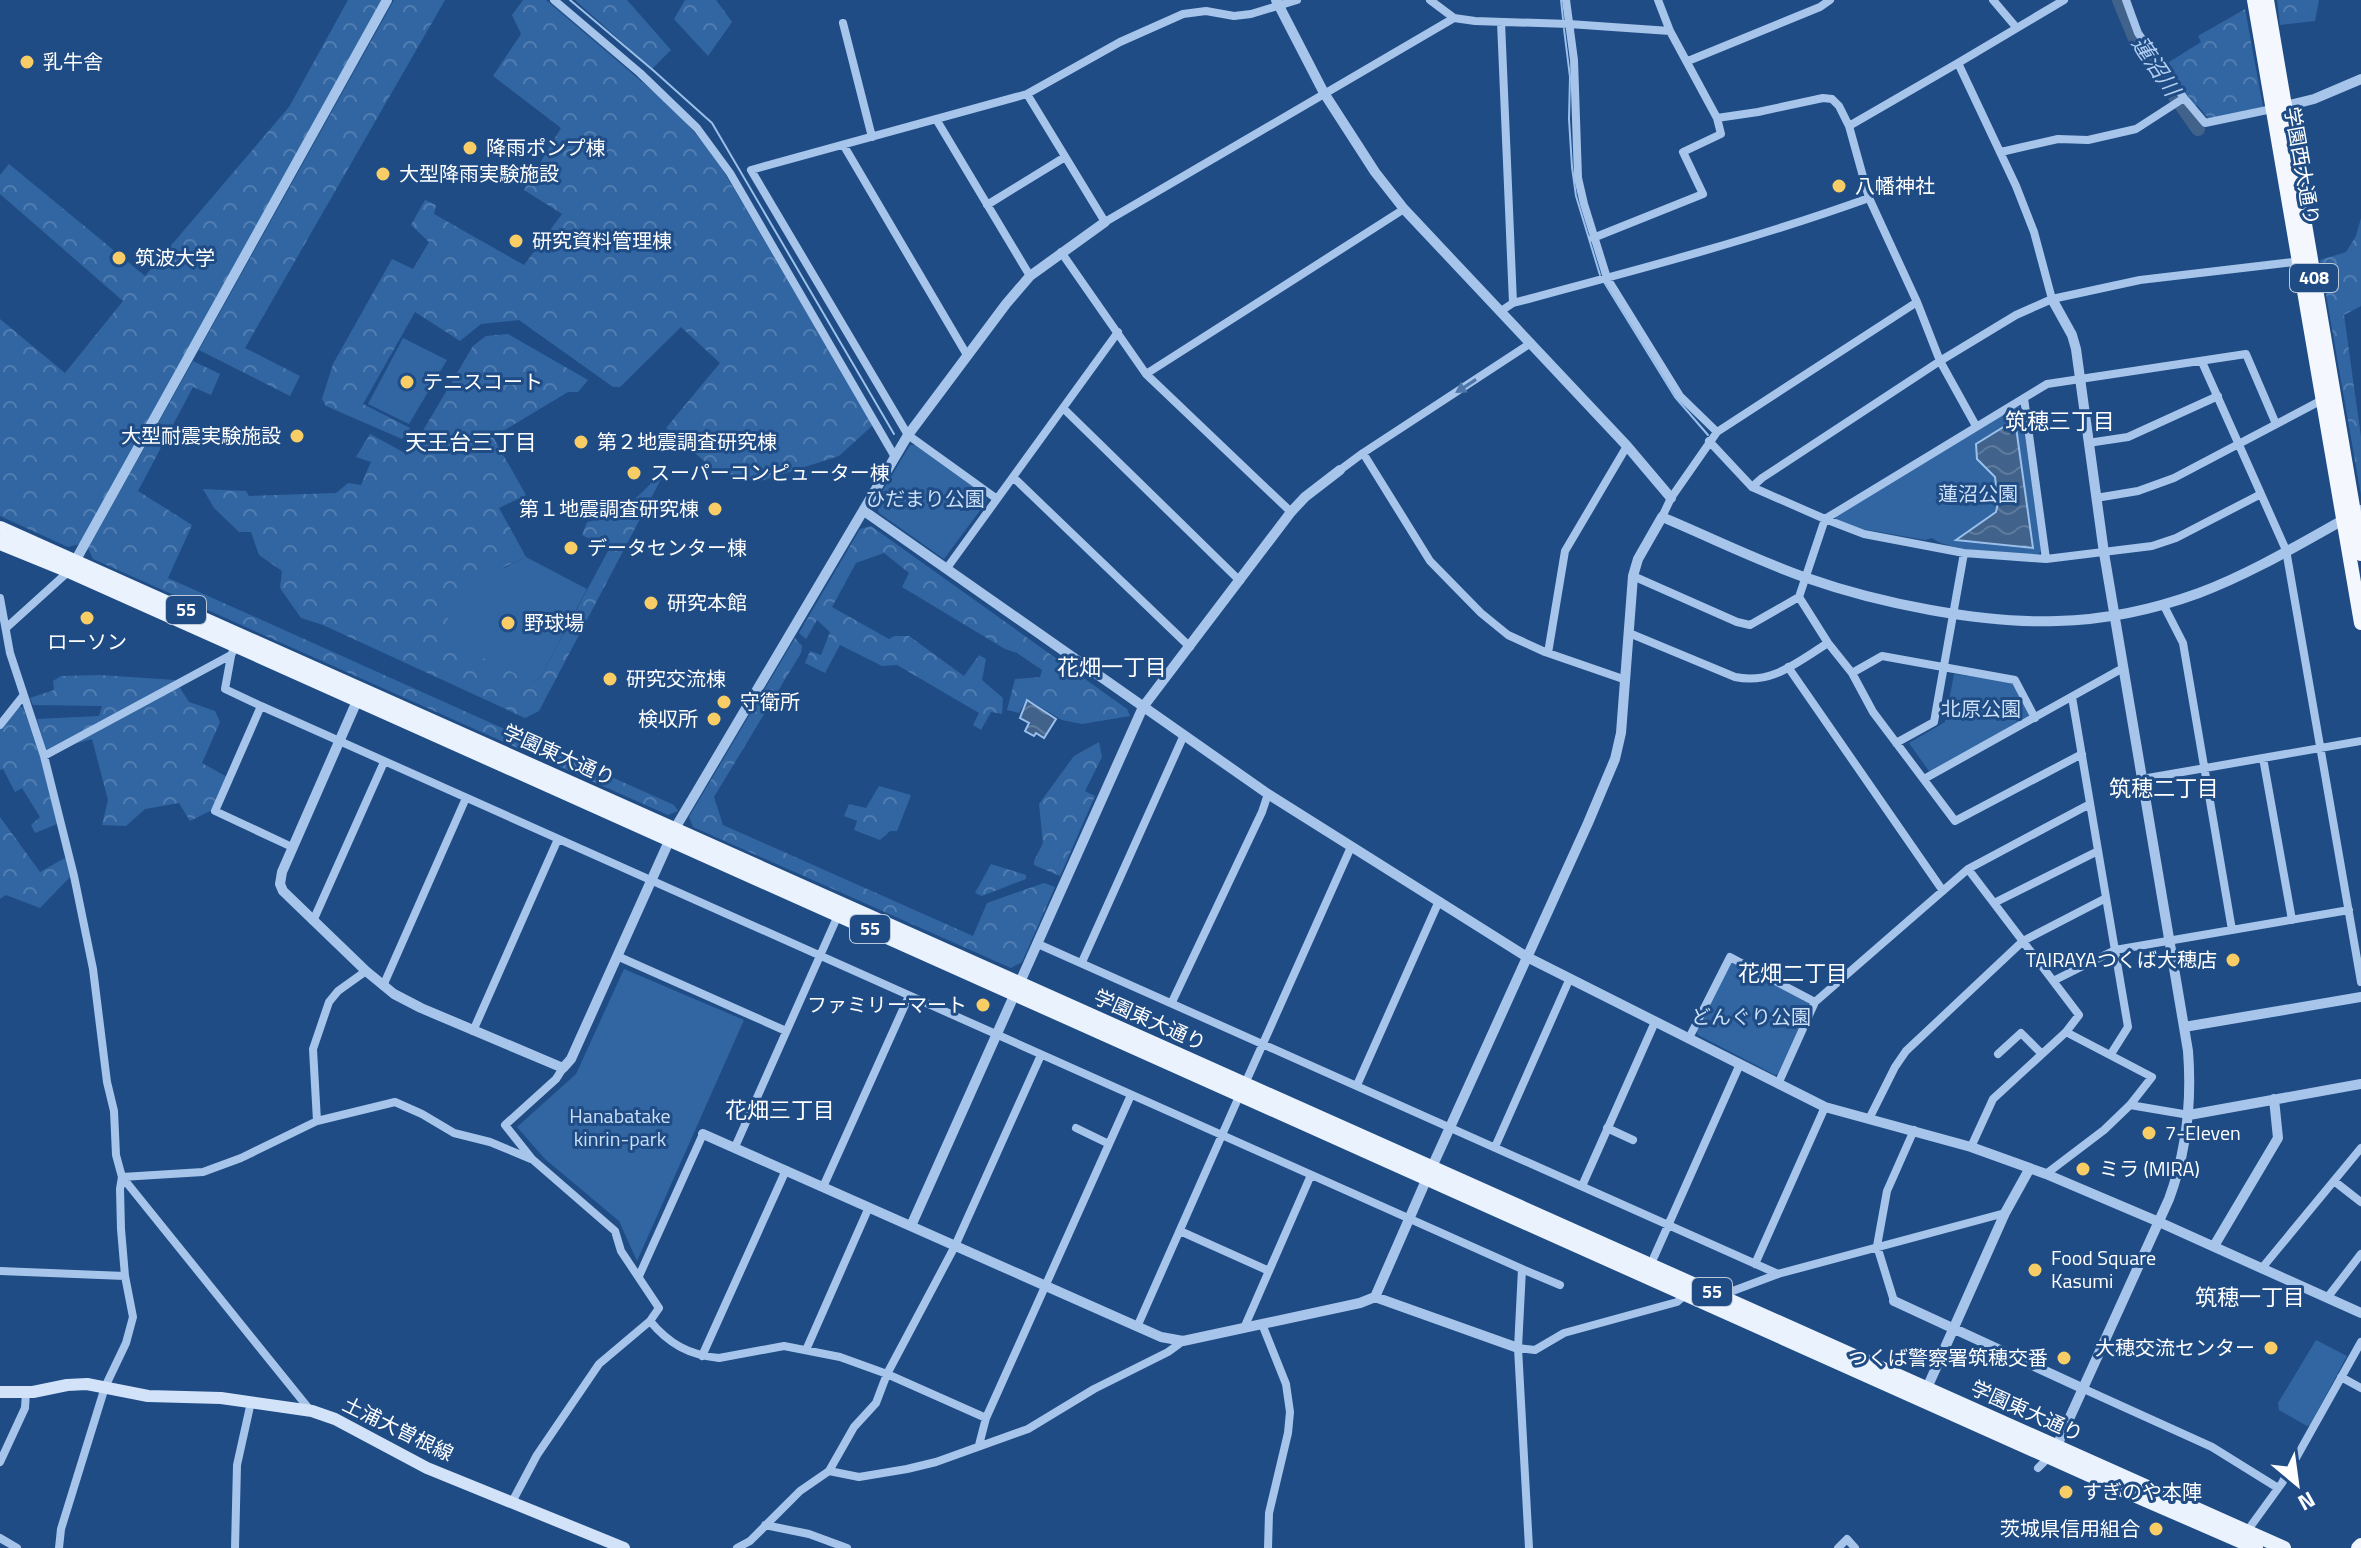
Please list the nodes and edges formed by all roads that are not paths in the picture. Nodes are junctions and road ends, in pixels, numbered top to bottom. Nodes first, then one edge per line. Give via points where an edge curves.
1 (387, 0) edge
2 (554, 0) edge
3 (1297, 0) edge
4 (1430, 0) edge
5 (1566, 0) edge
6 (1658, 0) edge
7 (1830, 0) edge
8 (1993, 0) edge
9 (2064, 0) edge
10 (2126, 0) edge
11 (2254, 0) edge
12 (2267, 0) edge
13 (1277, 3) edge
14 (1454, 18) junction
15 (1501, 22) junction
16 (843, 23) dead end
17 (1569, 24) junction
18 (2016, 27) junction
19 (1670, 31) junction
20 (1688, 61) junction
21 (1958, 63) junction
22 (2361, 79) edge
23 (1324, 93) junction
24 (1027, 94) junction
25 (2183, 99) junction
26 (2279, 108) junction
27 (1717, 118) junction
28 (936, 119) junction
29 (1849, 126) junction
30 (872, 137) junction
31 (844, 146) junction
32 (2001, 152) junction
33 (1065, 157) junction
34 (1869, 198) junction
35 (987, 205) junction
36 (1404, 209) junction
37 (1105, 222) junction
38 (1593, 238) junction
39 (1061, 252) junction
40 (2304, 260) junction
41 (1030, 276) junction
42 (1607, 278) junction
43 (2052, 299) junction
44 (1917, 302) junction
45 (1513, 303) junction
46 (1501, 311) junction
47 (1118, 332) junction
48 (1531, 343) junction
49 (967, 355) junction
50 (1940, 361) junction
51 (2202, 362) junction
52 (1146, 374) junction
53 (2080, 377) junction
54 (2218, 396) junction
55 (2024, 398) junction
56 (2322, 400) junction
57 (1063, 408) junction
58 (2276, 424) junction
59 (1976, 426) junction
60 (1717, 432) junction
61 (908, 435) junction
62 (1709, 441) junction
63 (2088, 443) junction
64 (2239, 444) junction
65 (1627, 446) junction
66 (1363, 453) junction
67 (895, 457) junction
68 (1340, 470) joint
69 (1013, 477) junction
70 (1752, 487) junction
71 (2261, 494) junction
72 (1671, 498) junction
73 (2096, 498) junction
74 (997, 499) junction
75 (864, 511) junction
76 (1291, 512) junction
77 (2353, 515) edge
78 (1662, 517) junction
79 (1825, 519) junction
80 (0, 528) edge
81 (0, 543) edge
82 (2286, 550) junction
83 (1964, 553) junction
84 (2104, 553) junction
85 (2361, 554) edge
86 (2046, 559) junction
87 (72, 566) junction
88 (947, 568) junction
89 (1633, 576) junction
90 (1807, 578) junction
91 (1240, 581) junction
92 (1799, 597) junction
93 (0, 598) edge
94 (2163, 604) junction
95 (1954, 613) junction
96 (2114, 614) junction
97 (2361, 623) edge
98 (6, 628) junction
99 (1629, 633) junction
100 (1828, 643) junction
101 (1190, 647) junction
102 (234, 651) junction
103 (10, 653) junction
104 (1548, 653) junction
105 (0, 655) edge
106 (1788, 667) junction
107 (1944, 668) junction
108 (2123, 668) junction
109 (1852, 673) junction
110 (1626, 680) junction
111 (359, 695) junction
112 (23, 696) junction
113 (2072, 697) junction
114 (261, 706) junction
115 (1143, 707) junction
116 (2035, 718) junction
117 (0, 725) edge
118 (1184, 735) junction
119 (339, 741) junction
120 (2361, 741) edge
121 (1896, 743) junction
122 (2321, 748) junction
123 (2082, 754) junction
124 (44, 756) junction
125 (2263, 758) junction
126 (384, 762) junction
127 (2205, 768) junction
128 (1924, 779) junction
129 (2142, 779) junction
130 (1268, 794) junction
131 (466, 798) junction
132 (2090, 804) junction
133 (671, 834) junction
134 (558, 839) junction
135 (292, 847) junction
136 (1351, 847) junction
137 (2098, 851) junction
138 (1968, 869) junction
139 (651, 880) junction
140 (1943, 891) junction
141 (2106, 898) junction
142 (1439, 901) junction
143 (1994, 903) junction
144 (2349, 910) junction
145 (2292, 920) junction
146 (313, 921) junction
147 (835, 922) dead end
148 (2232, 930) junction
149 (2023, 941) junction
150 (2170, 941) junction
151 (1038, 944) junction
152 (2115, 950) junction
153 (617, 956) junction
154 (820, 956) junction
155 (1527, 957) junction
156 (1082, 962) junction
157 (366, 971) junction
158 (1570, 978) junction
159 (2053, 981) junction
160 (2361, 982) edge
161 (383, 986) junction
162 (1017, 990) junction
163 (909, 996) junction
164 (2361, 997) edge
165 (1172, 1002) junction
166 (1815, 1002) junction
167 (1655, 1022) junction
168 (2184, 1027) junction
169 (473, 1031) junction
170 (786, 1031) junction
171 (2066, 1032) junction
172 (997, 1035) junction
173 (1689, 1038) junction
174 (1264, 1043) junction
175 (1998, 1054) dead end
176 (2042, 1054) junction
177 (2111, 1054) junction
178 (1041, 1055) junction
179 (1740, 1064) junction
180 (563, 1068) junction
181 (1248, 1077) dead end
182 (1778, 1084) junction
183 (2361, 1084) edge
184 (1357, 1085) junction
185 (1131, 1095) junction
186 (2274, 1099) junction
187 (1237, 1101) dead end
188 (2130, 1105) junction
189 (1825, 1107) junction
190 (2189, 1115) junction
191 (1869, 1119) junction
192 (317, 1121) junction
193 (1450, 1127) junction
194 (1076, 1128) dead end
195 (1607, 1128) junction
196 (1914, 1130) junction
197 (703, 1134) joint
198 (1222, 1136) junction
199 (1633, 1140) dead end
200 (1109, 1144) junction
201 (735, 1147) junction
202 (1495, 1147) junction
203 (1971, 1147) junction
204 (2361, 1148) edge
205 (532, 1159) junction
206 (2030, 1168) junction
207 (786, 1170) junction
208 (1429, 1173) junction
209 (2046, 1174) junction
210 (1311, 1175) junction
211 (122, 1177) junction
212 (2334, 1181) junction
213 (1582, 1186) junction
214 (823, 1187) junction
215 (2361, 1202) edge
216 (869, 1207) junction
217 (2005, 1213) junction
218 (1409, 1219) junction
219 (2159, 1222) junction
220 (1669, 1225) junction
221 (911, 1226) junction
222 (1180, 1231) junction
223 (955, 1246) junction
224 (1877, 1246) junction
225 (2214, 1246) junction
226 (2361, 1254) edge
227 (1654, 1257) dead end
228 (1755, 1264) junction
229 (2262, 1268) junction
230 (1522, 1269) junction
231 (0, 1271) edge
232 (1269, 1271) junction
233 (1778, 1274) junction
234 (125, 1276) junction
235 (639, 1276) junction
236 (1560, 1285) dead end
237 (1046, 1286) junction
238 (1686, 1294) junction
239 (1375, 1297) junction
240 (1722, 1297) junction
241 (2327, 1298) junction
242 (1894, 1301) joint
243 (2361, 1313) edge
244 (650, 1321) junction
245 (1262, 1324) junction
246 (1137, 1327) junction
247 (1244, 1328) junction
248 (1953, 1330) junction
249 (1183, 1341) junction
250 (2361, 1342) edge
251 (1518, 1348) junction
252 (806, 1350) junction
253 (702, 1356) junction
254 (887, 1374) junction
255 (2341, 1377) junction
256 (105, 1387) junction
257 (1927, 1388) junction
258 (2361, 1388) edge
259 (2084, 1389) junction
260 (0, 1392) edge
261 (26, 1392) junction
262 (251, 1402) junction
263 (312, 1411) junction
264 (986, 1418) junction
265 (979, 1445) junction
266 (2054, 1451) junction
267 (0, 1462) edge
268 (2038, 1468) dead end
269 (829, 1471) junction
270 (2278, 1488) junction
271 (512, 1502) junction
272 (765, 1525) junction
273 (0, 1538) edge
274 (2240, 1540) edge
275 (17, 1548) edge
276 (59, 1548) edge
277 (235, 1548) edge
278 (624, 1548) edge
279 (737, 1548) edge
280 (847, 1548) edge
281 (1268, 1548) edge
282 (1529, 1548) edge
283 (1838, 1548) edge
284 (1855, 1548) edge
285 (2256, 1548) edge
286 (2284, 1548) edge

1 - 87 street
2 - 67 street via 697,128 730,173
3 - 13 street
4 - 14 street
5 - 17 street
6 - 19 street
7 - 20 street
8 - 18 street
9 - 18 street
10 - 25 street via 2138,33
11 - 26 highway, 学園西大通り / 408
12 - 26 highway, 学園西大通り / 408
13 - 23 street
13 - 24 street via 1234,16 1183,14
14 - 15 street
14 - 23 street
15 - 17 street
15 - 45 street
16 - 30 street
17 - 19 street
17 - 38 street via 1578,178
18 - 21 street
19 - 20 street
20 - 27 street
21 - 29 street
21 - 32 street
22 - 26 street
23 - 36 street
23 - 37 street
24 - 28 street
24 - 33 street
25 - 26 street via 2205,123
25 - 32 street via 2136,129
26 - 40 highway, 学園西大通り / 408
27 - 29 street via 1823,98 1839,106
27 - 38 street via 1721,134 1683,152 1703,194
28 - 30 street
28 - 35 street
29 - 34 street
30 - 31 street
31 - 49 street
31 - 61 street via 751,170
32 - 43 street via 2034,232
33 - 35 street
33 - 37 street
34 - 42 street
34 - 44 street
35 - 41 street
36 - 46 street
36 - 52 street
37 - 39 street
38 - 42 street
39 - 41 street
39 - 47 street
40 - 43 street via 2140,280
40 - 56 highway, 学園西大通り / 408
40 - 77 highway, 学園西大通り / 408
41 - 49 street
42 - 45 street
42 - 60 street via 1680,396
43 - 50 street
43 - 53 street via 2072,335
44 - 50 street
44 - 60 street
45 - 46 street
46 - 48 street
47 - 52 street
47 - 57 street
48 - 65 street
48 -> 66 street
49 - 61 street
50 - 59 street
50 - 70 street
51 - 53 street
51 - 54 street
51 - 58 street via 2246,354
52 - 76 street
53 - 55 street via 2047,384
53 - 63 street
54 - 63 street via 2128,437
54 - 64 street
55 - 59 street
55 - 86 street
56 - 58 street
56 - 77 highway, 学園西大通り / 408
57 - 69 street
57 - 91 street
58 - 64 street
59 - 79 street
60 - 62 street
61 - 67 street
61 - 74 street
62 - 70 street
62 - 72 street
63 - 73 street
64 - 71 street
64 - 73 street via 2174,478
65 - 72 street
65 - 104 street via 1565,551
66 - 68 street
66 - 104 street via 1440,572 1508,635
67 - 75 street
68 - 76 street
69 - 74 street
69 - 101 street
70 - 79 street
71 - 82 street
71 - 84 street via 2176,538
72 - 78 street
73 - 84 street
74 - 88 street
75 - 88 street
75 - 133 street
76 - 91 street
77 - 82 street
77 - 85 highway, 学園西大通り / 408
77 - 97 highway, 学園西大通り / 408
78 - 89 street
78 - 90 street
79 - 83 street via 1864,534
79 - 90 street
80 - 87 main road, 学園東大通り / 55
81 - 87 main road, 学園東大通り / 55
82 - 94 street via 2228,580
82 - 122 street
83 - 86 street
83 - 95 street
84 - 86 street
84 - 96 street
87 - 98 street
87 - 102 main road, 学園東大通り / 55
87 - 111 main road, 学園東大通り / 55
88 - 115 street
89 - 92 street via 1750,625
89 - 99 street
90 - 92 street
90 - 95 street
91 - 101 street
92 - 100 street
93 - 98 street
94 - 96 street
94 - 127 street via 2183,643
95 - 96 street via 2032,621
95 - 107 street
96 - 108 street
98 - 103 street
99 - 106 street via 1748,680 1766,679
99 - 110 street
100 - 106 street
100 - 109 street
101 - 115 street
102 - 111 main road, 学園東大通り / 55
102 - 114 street via 225,689
102 - 124 street
103 - 105 street
103 - 112 street
104 - 110 street
106 - 140 street
107 - 109 street via 1882,656
107 - 116 street via 2015,680
107 - 121 street via 1934,722
108 - 113 street
108 - 129 street
109 - 121 street
110 - 155 street via 1615,759
111 - 119 street
111 - 133 main road, 学園東大通り / 55
112 - 117 street
112 - 124 street
113 - 116 street
113 - 123 street
114 - 119 street
114 - 135 street via 215,811
115 - 118 street
115 - 151 street
116 - 128 street
118 - 130 street
118 - 156 street
119 - 126 street
119 - 135 street
120 - 122 street
121 - 128 street
122 - 125 street
122 - 144 street
123 - 128 street via 1955,821
123 - 132 street
124 - 211 street via 93,969
125 - 127 street
125 - 145 street
126 - 131 street
126 - 146 street
127 - 129 street
127 - 148 street
129 - 150 street
130 - 136 street
130 - 165 street
131 - 134 street
131 - 161 street
132 - 137 street
132 - 138 street
133 - 139 street
133 - 162 main road, 学園東大通り / 55
134 - 139 street
134 - 169 street
135 - 146 street via 280,884
136 - 142 street
136 - 174 street
137 - 141 street
137 - 143 street
138 - 140 street
138 - 143 street
139 - 153 street
139 - 154 street
140 - 166 street
141 - 149 street
141 - 152 street
142 - 155 street
142 - 184 street
143 - 149 street
144 - 145 street
144 - 160 street
145 - 148 street
146 - 157 street
147 - 154 street
148 - 150 street
149 - 159 street
149 - 191 street via 1906,1051
150 - 152 street
150 - 168 street
151 - 156 street
151 - 162 street
152 - 159 street
152 - 177 street via 2128,1027
153 - 170 street
153 - 180 street
154 - 163 street
154 - 170 street
155 - 158 street
155 - 193 street
156 - 165 street
157 - 161 street
157 - 192 street via 329,1002 313,1049
158 - 167 street
158 - 202 street
159 - 171 street via 2079,1015
161 - 169 street
162 - 172 street
162 - 208 main road, 学園東大通り / 55
163 - 172 street
163 - 214 street
164 - 168 street
165 - 174 street
166 - 173 street via 1730,957
166 - 182 street
167 - 173 street
167 - 195 street
168 - 190 street
169 - 180 street
170 - 201 street
171 - 176 street
171 - 177 street
172 - 178 street
172 - 221 street
173 - 179 street
174 - 181 street
174 - 184 street
175 - 176 street via 2021,1033
176 - 203 street via 1993,1099
177 - 188 street via 2152,1077
178 - 185 street
178 - 223 street
179 - 182 street
179 - 220 street
180 - 205 street via 505,1125
182 - 189 street
183 - 186 street
184 - 193 street
185 - 198 street
185 - 200 street
186 - 190 street
186 - 225 street via 2278,1138
187 - 198 street
188 - 190 street
188 - 209 street
189 - 191 street
189 - 228 street
190 - 219 street via 2176,1180
191 - 196 street
192 - 205 street via 395,1102 454,1133
192 - 211 street via 203,1172
193 - 202 street
193 - 208 street
194 - 200 street
195 - 199 street
195 - 213 street
196 - 203 street
196 - 224 street via 1887,1191
197 - 201 street
197 - 235 street
198 - 210 street
198 - 222 street
200 - 237 street
201 - 207 street
202 - 213 street
203 - 206 street
204 - 212 street
205 - 235 street via 615,1231 621,1251
206 - 209 street
206 - 217 street
207 - 214 street
207 - 253 street
208 - 218 street
208 - 238 main road, 学園東大通り / 55
208 - 240 main road, 学園東大通り / 55
209 - 219 street
210 - 218 street
210 - 232 street
211 - 234 street
211 - 263 street
212 - 215 street
212 - 229 street
213 - 220 street
214 - 216 street
216 - 221 street
216 - 252 street
217 - 224 street
217 - 248 street
218 - 230 street
218 - 239 street
219 - 225 street
219 - 259 street
220 - 227 street
220 - 228 street
221 - 223 street
222 - 232 street
222 - 246 street
223 - 237 street
223 - 254 street
224 - 233 street
224 - 242 street
225 - 229 street
226 - 241 street
228 - 233 street
229 - 241 street
230 - 236 street
230 - 251 street
231 - 234 street
232 - 247 street
233 - 240 street
234 - 256 street via 133,1317
235 - 244 street via 659,1308
237 - 246 street
237 - 264 street
238 - 251 street via 1677,1302 1564,1333 1535,1350
238 - 266 main road, 学園東大通り / 55
239 - 245 street
239 - 251 street
240 - 257 main road, 学園東大通り / 55
241 - 243 street
242 - 248 street
244 - 253 street via 661,1335
244 - 271 street via 599,1364
245 - 247 street
245 - 281 street via 1286,1384 1290,1412 1269,1513
246 - 249 street
247 - 249 street
248 - 257 street
248 - 259 street
249 - 265 street via 1040,1423
250 - 255 street
251 - 282 street
252 - 253 street via 784,1346 719,1358
252 - 254 street
254 - 264 street
254 - 269 street via 876,1403 854,1427
255 - 258 street
255 - 270 street
256 - 261 main road, 土浦大曽根線 via 67,1385
256 - 262 main road, 土浦大曽根線 via 148,1396
256 - 276 street
257 - 266 main road, 学園東大通り / 55
259 - 266 street
259 - 270 street via 2212,1447
260 - 261 main road, 土浦大曽根線
261 - 267 street via 25,1408
262 - 263 main road, 土浦大曽根線
262 - 277 street via 237,1465
263 - 271 main road, 土浦大曽根線 via 427,1468
264 - 265 street
265 - 269 street via 907,1469 859,1477
266 - 268 street
266 - 274 main road, 学園東大通り / 55 via 2125,1491
269 - 272 street
270 - 274 street
271 - 278 main road, 土浦大曽根線
272 - 279 street
272 - 280 street
273 - 275 street
274 - 285 main road, 学園東大通り / 55
274 - 286 main road, 学園東大通り / 55
283 - 284 street via 1847,1539

